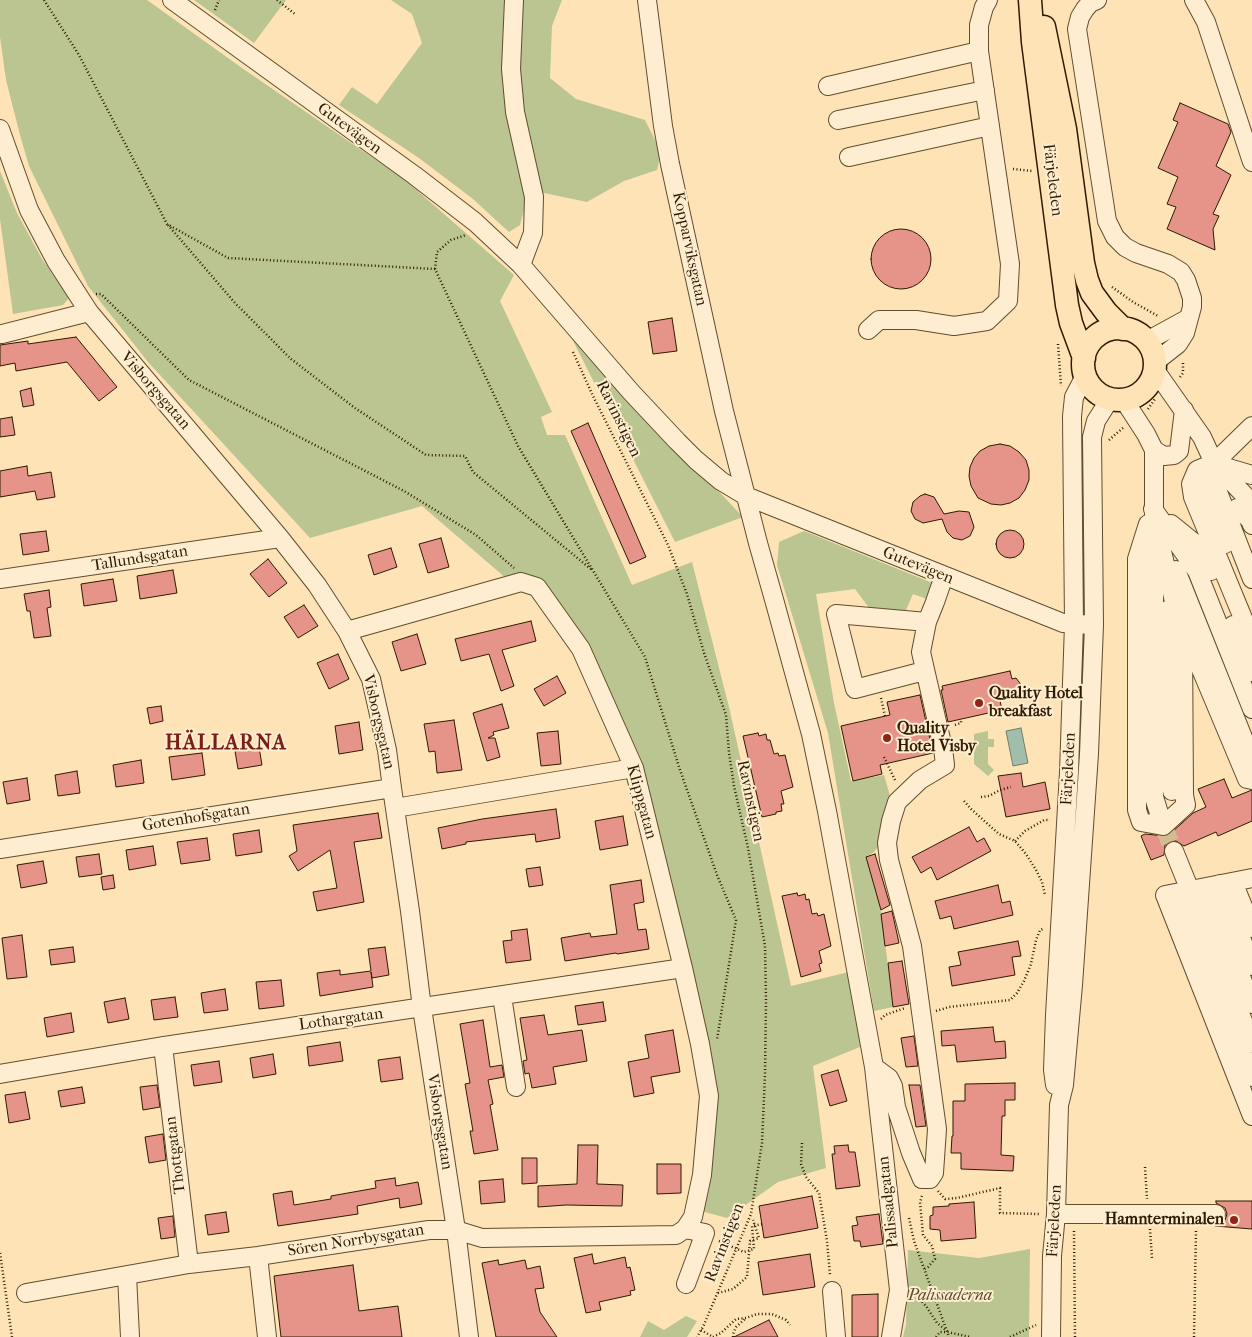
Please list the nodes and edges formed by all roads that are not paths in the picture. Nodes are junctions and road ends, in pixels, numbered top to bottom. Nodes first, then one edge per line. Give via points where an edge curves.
1 (172, 0) edge
2 (514, 0) edge
3 (647, 0) edge
4 (988, 0) edge
5 (1030, 0) edge
6 (1035, 0) edge
7 (1194, 0) edge
8 (1091, 1) edge
9 (979, 51) junction
10 (828, 86) dead end
11 (985, 90) junction
12 (838, 120) dead end
13 (990, 126) junction
14 (0, 129) edge
15 (848, 156) dead end
16 (1252, 162) edge
17 (521, 265) junction
18 (89, 312) junction
19 (1189, 318) junction
20 (1123, 329) junction
21 (868, 330) dead end
22 (2, 334) dead end
23 (1147, 341) junction
24 (1155, 366) junction
25 (1084, 367) junction
26 (1117, 400) junction
27 (1184, 410) junction
28 (1252, 426) edge
29 (1154, 450) junction
30 (1210, 465) junction
31 (1252, 475) edge
32 (1252, 486) edge
33 (746, 496) junction
34 (1153, 509) junction
35 (1249, 516) edge
36 (280, 538) junction
37 (1252, 545) edge
38 (1164, 559) junction
39 (944, 576) junction
40 (0, 579) edge
41 (1252, 579) edge
42 (1169, 584) junction
43 (1252, 612) edge
44 (1179, 617) junction
45 (927, 622) junction
46 (1074, 624) junction
47 (1094, 625) junction
48 (347, 631) junction
49 (1252, 640) edge
50 (924, 671) junction
51 (1252, 672) edge
52 (1252, 691) edge
53 (1252, 709) edge
54 (1252, 744) edge
55 (1252, 760) edge
56 (634, 768) junction
57 (1252, 780) edge
58 (392, 788) junction
59 (395, 808) junction
60 (1163, 826) junction
61 (0, 849) edge
62 (1174, 851) tunnel mouth
63 (1215, 886) edge
64 (1252, 913) edge
65 (1252, 928) edge
66 (1252, 946) edge
67 (1252, 966) edge
68 (683, 968) junction
69 (1252, 985) edge
70 (502, 996) junction
71 (1252, 1004) edge
72 (422, 1008) junction
73 (1252, 1023) edge
74 (868, 1037) joint
75 (1252, 1043) edge
76 (163, 1046) junction
77 (1252, 1059) edge
78 (874, 1067) junction
79 (0, 1074) edge
80 (1252, 1077) edge
81 (516, 1086) dead end
82 (1252, 1099) edge
83 (1060, 1104) junction
84 (1252, 1116) edge
85 (1056, 1214) junction
86 (1216, 1214) dead end
87 (685, 1229) junction
88 (456, 1230) junction
89 (258, 1256) junction
90 (189, 1264) junction
91 (127, 1275) junction
92 (686, 1284) dead end
93 (832, 1291) road end
94 (26, 1293) dead end
95 (130, 1337) edge
96 (267, 1337) edge
97 (470, 1337) edge
98 (836, 1337) edge
99 (891, 1337) edge
100 (1052, 1337) edge

1 - 17 street, Gutevägen via 414,175 475,222
2 - 17 street via 511,69 515,112 534,197 533,233
3 - 33 street, Kopparviksgatan via 670,164
4 - 9 street via 979,25
5 - 25 main road, Färjeleden via 1067,305
6 - 20 main road, Färjeleden via 1047,37 1065,129 1087,280 1092,293
7 - 16 street via 1206,22
8 - 19 street via 1080,17 1078,44 1107,221 1125,247 1181,272 1192,298
9 - 10 street
9 - 11 street
11 - 12 street
11 - 13 street
13 - 15 street
13 - 21 street via 1010,264 1008,301 987,321 954,326 916,320 879,320
14 - 18 street, Visborgsgatan via 29,210 56,261
17 - 33 street, Gutevägen via 631,392 696,460
18 - 22 street
18 - 36 street, Visborgsgatan
19 - 23 street
19 - 24 street via 1178,344
20 - 23 main road
20 - 25 main road via 1110,330 1088,345
23 - 24 main road
24 - 26 main road via 1150,383 1144,390 1133,398
24 - 27 street
25 - 26 main road via 1095,391
25 - 46 street, Färjeleden via 1074,397 1072,416
26 - 29 street via 1146,434
26 - 47 street, Färjeleden via 1096,421 1092,437
27 - 29 street via 1179,451 1164,456
27 - 30 street via 1202,436
28 - 30 street
29 - 34 street
30 - 31 street
30 - 32 street
30 - 35 street
30 - 41 street
30 - 43 street via 1202,477 1203,486
30 - 49 street via 1197,470 1191,484 1193,497
33 - 39 street, Gutevägen
33 - 74 street, Kopparviksgatan via 811,734
34 - 38 street
34 - 51 street via 1202,550
34 - 52 street via 1197,556 1204,568
34 - 53 street via 1196,571
34 - 54 street via 1190,588
34 - 55 street
34 - 60 street via 1154,798
35 - 37 street
36 - 40 street, Tallundsgatan
36 - 48 street, Visborgsgatan via 318,585
38 - 42 street
38 - 60 street via 1165,800 1169,812
39 - 45 street
39 - 46 street, Gutevägen via 1062,623
42 - 44 street
42 - 60 street via 1172,798 1176,809
44 - 57 street via 1247,779
44 - 60 street via 1184,639 1186,805
45 - 50 street via 920,652
45 - 50 street via 836,614 855,688
46 - 47 street, Gutevägen
46 - 83 street, Färjeleden via 1070,772 1053,1070
47 - 83 street, Färjeleden via 1089,754 1073,985
48 - 56 street, Klippgatan via 522,582 537,588 581,649
48 - 58 street, Visborgsgatan via 371,679
50 - 78 street via 945,765 920,780 898,802 887,843 912,946 937,1129 934,1172 930,1179 922,1179 910,1153 893,1086 889,1078
56 - 59 street
56 - 68 street, Klippgatan
58 - 59 street, Visborgsgatan
58 - 61 street, Gotenhofsgatan
59 - 72 street, Visborgsgatan
62 - 63 street
63 - 64 street
63 - 65 street
63 - 66 street
63 - 67 street
63 - 69 street
63 - 71 street
63 - 73 street
63 - 75 street
63 - 77 street
63 - 80 street
63 - 82 street
63 - 84 street via 1165,895
68 - 70 street, Lothargatan
68 - 87 street, Klippgatan via 709,1096 702,1175 693,1217
70 - 72 street, Lothargatan
70 - 81 street
72 - 76 street, Lothargatan
72 - 88 street, Visborgsgatan
74 - 78 street, Palissadgatan
76 - 79 street, Lothargatan
76 - 90 street, Thottgatan
78 - 99 street, Palissadgatan via 899,1290
83 - 85 street, Färjeleden
85 - 86 street
85 - 100 street, Färjeleden via 1052,1256
87 - 88 street, Sören Norrbysgatan via 676,1235 482,1238
87 - 92 street via 705,1233
88 - 89 street, Sören Norrbysgatan via 429,1230
88 - 97 street, Visborgsgatan
89 - 90 street, Sören Norrbysgatan
89 - 96 street
90 - 91 street, Sören Norrbysgatan
91 - 94 street, Sören Norrbysgatan
91 - 95 street
93 - 98 street

